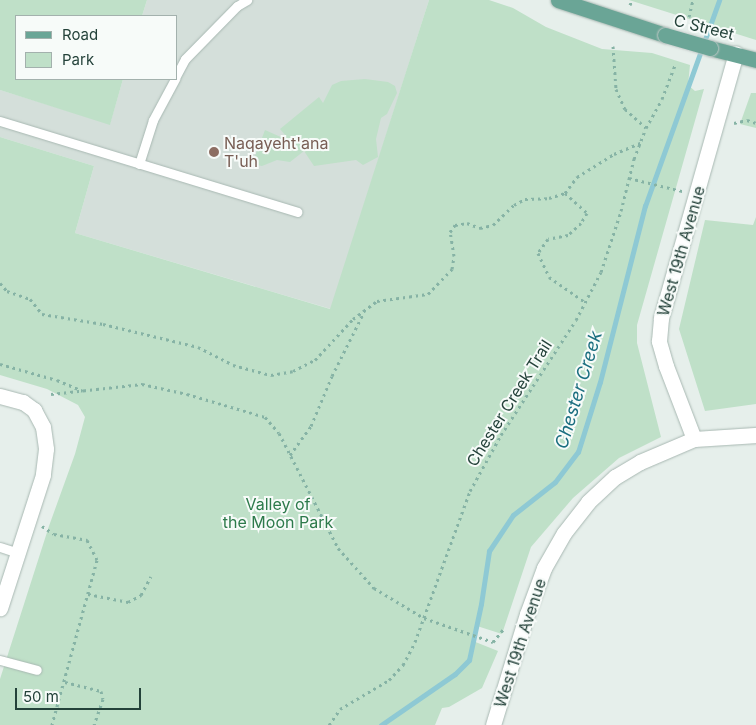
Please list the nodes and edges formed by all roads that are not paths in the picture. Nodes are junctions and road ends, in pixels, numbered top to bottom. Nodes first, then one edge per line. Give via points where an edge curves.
1 (247, 0) edge
2 (558, 0) edge
3 (736, 53) junction
4 (756, 60) edge
5 (178, 73) edge
6 (174, 80) edge
7 (0, 121) edge
8 (139, 164) junction
9 (297, 212) dead end
10 (0, 396) edge
11 (756, 435) edge
12 (694, 439) junction
13 (0, 547) edge
14 (18, 553) junction
15 (0, 608) edge
16 (0, 660) edge
17 (37, 670) dead end
18 (493, 725) edge

1 - 5 lane via 237,6 185,59
2 - 3 main road, C Street, bridge via 665,35
3 - 4 main road, C Street
3 - 12 street, West 19th Avenue via 661,318 659,341
6 - 8 lane via 153,120
7 - 8 lane
8 - 9 lane
10 - 14 street via 23,402 34,410 43,427 46,449 43,475
11 - 12 street
12 - 18 street, West 19th Avenue via 640,462 615,477 588,502 564,533 544,568
13 - 14 lane
14 - 15 street
16 - 17 lane

